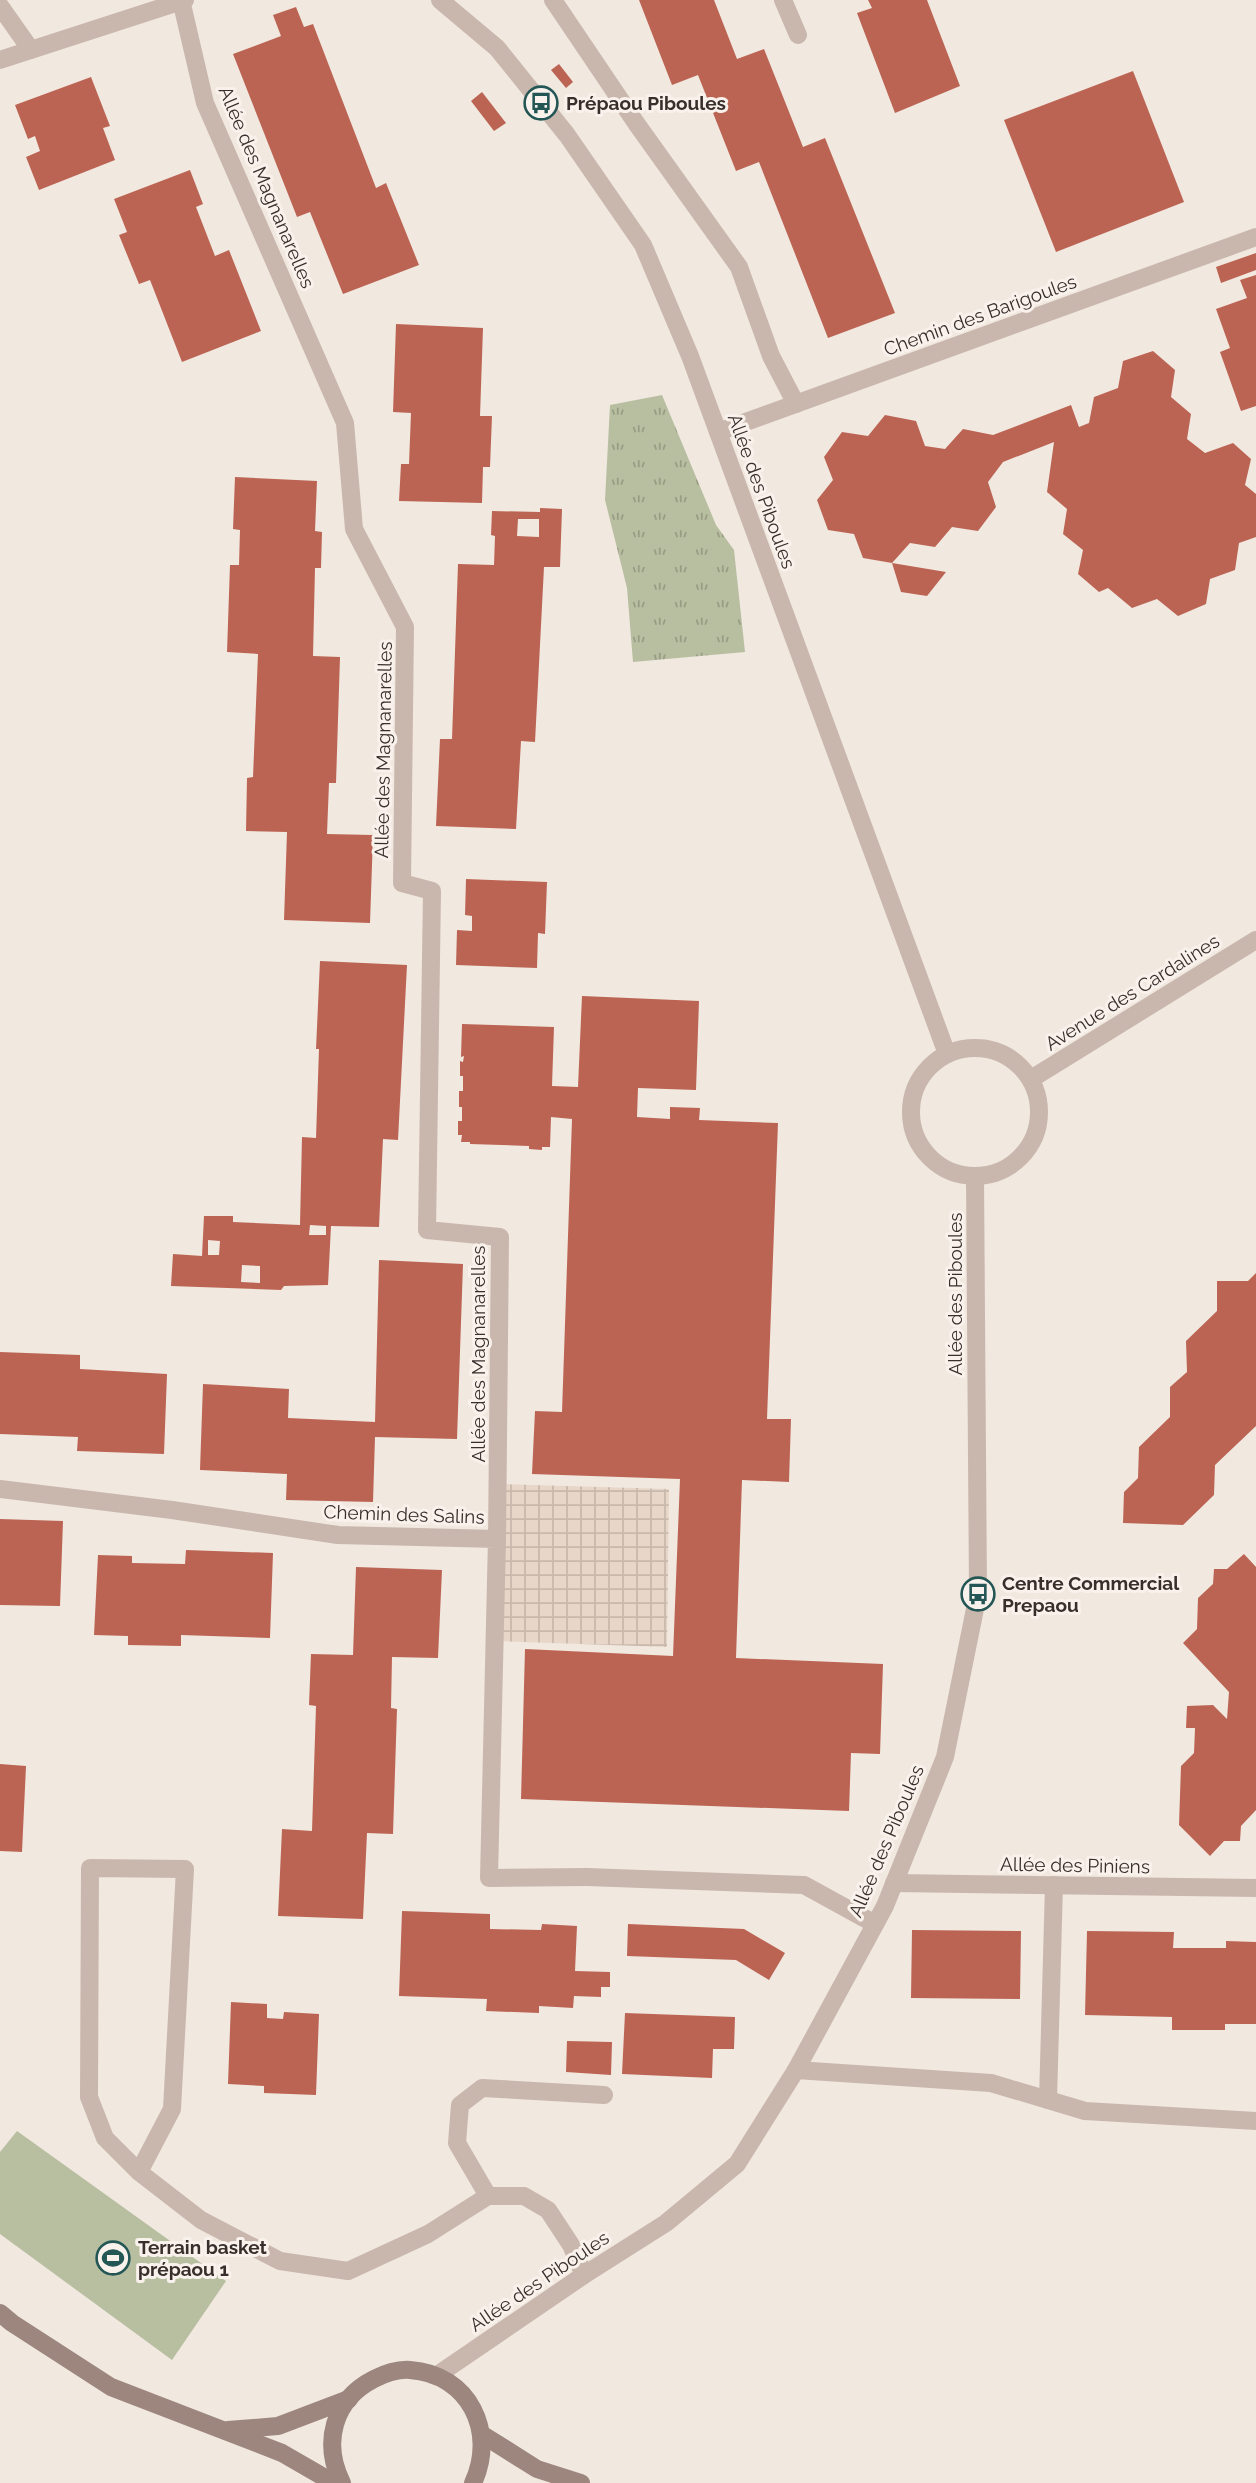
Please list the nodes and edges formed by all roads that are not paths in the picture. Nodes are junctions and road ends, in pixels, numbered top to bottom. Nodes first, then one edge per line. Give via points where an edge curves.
1 (183, 0) edge
2 (440, 0) edge
3 (553, 0) edge
4 (783, 0) edge
5 (0, 6) edge
6 (798, 35) dead end
7 (31, 50) junction
8 (0, 60) edge
9 (1256, 237) edge
10 (796, 404) junction
11 (718, 432) junction
12 (1256, 940) edge
13 (947, 1054) junction
14 (1031, 1079) junction
15 (975, 1177) junction
16 (0, 1489) edge
17 (497, 1539) junction
18 (894, 1883) junction
19 (1054, 1885) junction
20 (1256, 1888) edge
21 (875, 1924) junction
22 (796, 2070) junction
23 (604, 2095) dead end
24 (1048, 2100) junction
25 (1256, 2121) edge
26 (139, 2172) junction
27 (488, 2196) junction
28 (584, 2275) junction
29 (0, 2313) edge
30 (436, 2376) junction
31 (349, 2399) junction
32 (222, 2430) junction
33 (482, 2435) junction
34 (334, 2483) edge
35 (342, 2483) edge
36 (473, 2483) edge
37 (581, 2483) edge

1 - 7 street
1 - 17 street, Allée des Magnanarelles via 205,103 345,423 354,529 405,627 402,883 432,891 427,1230 500,1237
2 - 11 street, Allée des Piboules via 497,48 567,135 643,245
3 - 10 street via 739,267 771,356
4 - 6 street
5 - 7 street
7 - 8 street
9 - 10 street, Chemin des Barigoules
10 - 11 street, Chemin des Barigoules
11 - 13 street, Allée des Piboules
12 - 14 street, Avenue des Cardalines
13 - 14 street via 984,1048 1003,1054
13 - 15 street via 929,1066 916,1084 910,1105 912,1126 920,1146 935,1162 954,1173
14 - 15 street via 1040,1116 1026,1152 1012,1165
15 - 18 street, Allée des Piboules via 978,1594 945,1757
16 - 17 street, Chemin des Salins via 338,1535
17 - 21 street, Chemin des Salins via 489,1878 804,1885
18 - 19 street, Allée des Piniens
18 - 21 street, Allée des Piboules
19 - 20 street, Allée des Piniens
19 - 24 street
21 - 22 street, Allée des Piboules
22 - 24 street via 991,2083
22 - 28 street, Allée des Piboules via 737,2164 666,2223
23 - 27 street via 482,2088 460,2105 457,2143
24 - 25 street via 1085,2110
26 - 26 street via 172,2109 185,1869 90,1868 89,2097 105,2138
26 - 27 street via 201,2220 280,2261 348,2271 428,2234
27 - 28 street via 524,2196 548,2210
28 - 30 street, Allée des Piboules
29 - 32 main road via 111,2387
30 - 31 main road via 409,2370 385,2373 360,2386
30 - 33 main road via 462,2393 478,2417
31 - 32 main road via 278,2427
31 - 35 main road via 334,2425 331,2455
32 - 34 main road via 282,2453
33 - 36 main road via 480,2467
33 - 37 main road via 537,2469

